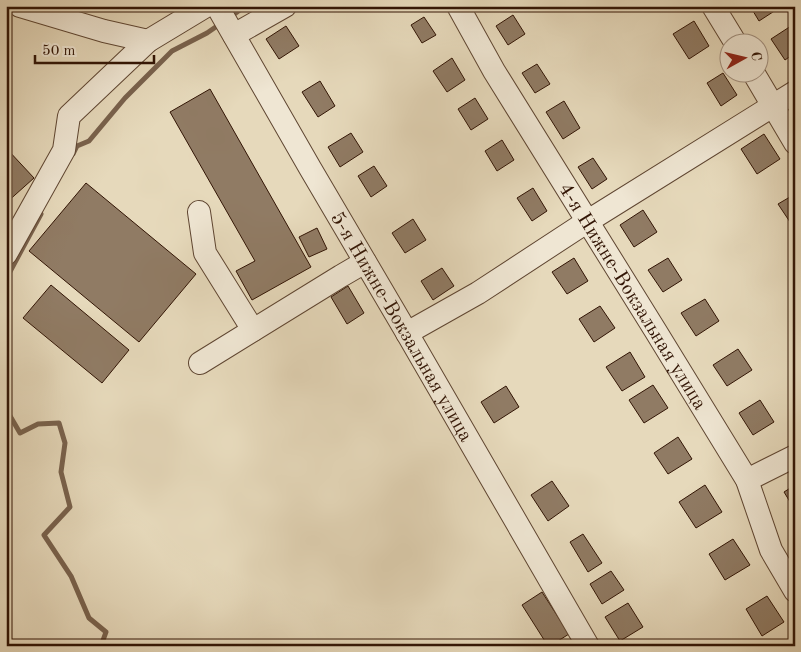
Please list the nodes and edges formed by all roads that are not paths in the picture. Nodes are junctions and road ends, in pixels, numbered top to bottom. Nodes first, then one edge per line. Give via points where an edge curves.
1 (20, 6) edge
2 (206, 6) edge
3 (217, 6) edge
4 (286, 6) edge
5 (458, 6) edge
6 (713, 6) edge
7 (729, 32) edge
8 (234, 35) junction
9 (148, 41) junction
10 (759, 82) edge
11 (795, 92) edge
12 (773, 106) junction
13 (795, 143) edge
14 (199, 212) dead end
15 (588, 221) junction
16 (6, 254) edge
17 (365, 262) junction
18 (253, 330) junction
19 (407, 333) junction
20 (200, 363) dead end
21 (795, 456) edge
22 (746, 480) junction
23 (795, 591) edge
24 (588, 646) edge

1 - 9 street
2 - 9 street
3 - 8 street, 5-я Нижне-Вокзальная улица
4 - 8 street
5 - 15 street, 4-я Нижне-Вокзальная улица via 494,71
6 - 7 street
8 - 17 street, 5-я Нижне-Вокзальная улица
9 - 16 street via 70,116 64,150
10 - 12 street
11 - 12 street
12 - 13 street
12 - 15 street
14 - 18 street via 205,253
15 - 19 street via 478,293
15 - 22 street, 4-я Нижне-Вокзальная улица
17 - 18 street
17 - 19 street, 5-я Нижне-Вокзальная улица
18 - 20 street
19 - 24 street, 5-я Нижне-Вокзальная улица
21 - 22 street
22 - 23 street, 4-я Нижне-Вокзальная улица via 772,550

